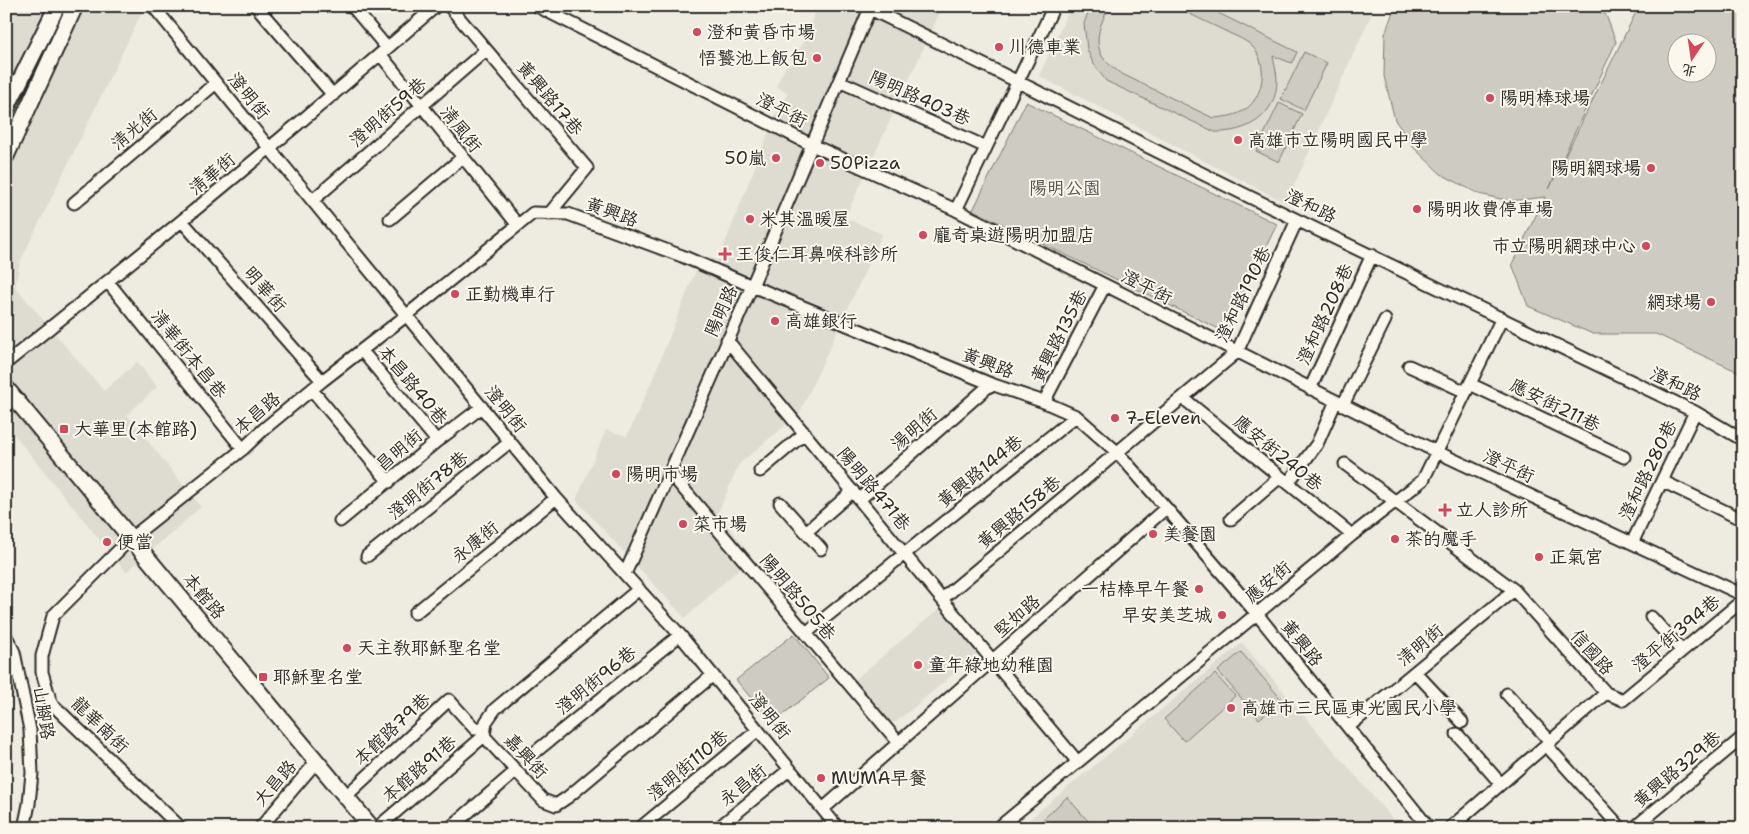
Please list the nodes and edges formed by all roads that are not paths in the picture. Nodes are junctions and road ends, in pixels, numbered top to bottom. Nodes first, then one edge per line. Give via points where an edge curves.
1 (57, 6) edge
2 (75, 6) edge
3 (153, 6) edge
4 (256, 6) edge
5 (352, 6) edge
6 (436, 6) edge
7 (448, 6) edge
8 (537, 6) edge
9 (1054, 6) edge
10 (868, 7) edge
11 (486, 50) junction
12 (384, 51) junction
13 (839, 81) junction
14 (1018, 81) junction
15 (216, 83) junction
16 (333, 95) junction
17 (421, 106) junction
18 (6, 109) edge
19 (11, 131) edge
20 (812, 144) junction
21 (986, 147) junction
22 (270, 148) junction
23 (6, 156) edge
24 (462, 158) junction
25 (312, 200) junction
26 (74, 203) dead end
27 (956, 210) junction
28 (549, 214) junction
29 (390, 219) dead end
30 (1297, 220) junction
31 (182, 221) junction
32 (517, 224) junction
33 (1372, 255) junction
34 (108, 282) junction
35 (1105, 285) junction
36 (752, 286) junction
37 (407, 315) junction
38 (1502, 318) junction
39 (1385, 320) dead end
40 (727, 340) junction
41 (362, 351) junction
42 (1237, 352) junction
43 (6, 363) edge
44 (1409, 366) dead end
45 (322, 381) junction
46 (991, 384) junction
47 (1468, 388) junction
48 (1310, 389) junction
49 (312, 390) junction
50 (8, 392) edge
51 (1183, 398) junction
52 (1044, 402) junction
53 (1339, 403) junction
54 (482, 407) junction
55 (1694, 412) junction
56 (1076, 416) junction
57 (805, 433) junction
58 (1743, 440) edge
59 (437, 441) junction
60 (510, 442) junction
61 (242, 448) junction
62 (1437, 452) junction
63 (1118, 453) junction
64 (1624, 457) dead end
65 (1345, 464) dead end
66 (760, 471) dead end
67 (670, 473) junction
68 (1284, 480) junction
69 (1662, 481) junction
70 (388, 482) junction
71 (856, 495) junction
72 (556, 498) junction
73 (1394, 502) junction
74 (780, 503) dead end
75 (1166, 508) junction
76 (1231, 519) dead end
77 (1743, 520) edge
78 (340, 521) dead end
79 (806, 532) junction
80 (1352, 535) junction
81 (131, 538) junction
82 (1632, 543) junction
83 (821, 549) dead end
84 (905, 553) junction
85 (368, 556) dead end
86 (626, 574) junction
87 (640, 589) junction
88 (1514, 590) junction
89 (1743, 595) edge
90 (942, 599) junction
91 (1743, 600) edge
92 (415, 612) dead end
93 (1257, 614) junction
94 (1651, 617) dead end
95 (806, 633) junction
96 (680, 635) junction
97 (6, 636) edge
98 (1682, 651) junction
99 (993, 661) junction
100 (1415, 672) junction
101 (713, 675) junction
102 (1606, 693) junction
103 (1507, 694) dead end
104 (1462, 722) dead end
105 (1348, 727) junction
106 (758, 730) junction
107 (485, 731) junction
108 (1457, 734) dead end
109 (1743, 737) edge
110 (899, 743) junction
111 (1548, 743) junction
112 (534, 753) dead end
113 (317, 761) junction
114 (1077, 761) junction
115 (790, 769) junction
116 (516, 771) junction
117 (1501, 784) junction
118 (346, 796) junction
119 (823, 810) junction
120 (24, 828) edge
121 (182, 828) edge
122 (260, 828) edge
123 (372, 828) edge
124 (377, 828) edge
125 (450, 828) edge
126 (640, 828) edge
127 (718, 828) edge
128 (838, 828) edge
129 (998, 828) edge
130 (1429, 828) edge
131 (1450, 828) edge
132 (1621, 828) edge
133 (1634, 828) edge

1 - 18 street
2 - 19 street
3 - 15 street, 澄明街
4 - 16 street
5 - 12 street, 清風街
6 - 12 street, 清華街
7 - 11 street, 黃興路17巷
8 - 20 street, 澄平街
9 - 14 street
10 - 13 street, 陽明路
10 - 14 street, 澄和路
11 - 17 street, 澄明街59巷
11 - 28 street, 黃興路17巷 via 587,168
12 - 16 street, 清華街
12 - 17 street, 清風街
13 - 20 street, 陽明路
13 - 21 street, 陽明路403巷
14 - 21 street
14 - 30 street, 澄和路
15 - 22 street, 澄明街
15 - 26 street, 清光街
16 - 22 street, 清華街
17 - 24 street, 清風街
17 - 25 street, 澄明街59巷
19 - 23 street
20 - 27 street, 澄平街
20 - 36 street, 陽明路
21 - 27 street
22 - 25 street, 澄明街
22 - 31 street, 清華街
24 - 29 street
24 - 32 street, 清風街
25 - 37 street, 澄明街
27 - 35 street, 澄平街
28 - 32 street, 黃興路 via 532,213
28 - 36 street, 黃興路 via 568,214
30 - 33 street, 澄和路
30 - 42 street, 澄和路190巷
31 - 34 street, 清華街
31 - 45 street, 明華街
32 - 37 street, 黃興路
33 - 38 street, 澄和路
33 - 48 street, 澄和路208巷
34 - 43 street, 清華街
34 - 61 street, 清華街本昌巷
35 - 42 street, 澄平街
35 - 52 street, 黃興路135巷
36 - 40 street, 陽明路
36 - 46 street, 黃興路
37 - 41 street, 本昌路
37 - 54 street, 澄明街
38 - 47 street, 應安街
38 - 55 street, 澄和路
39 - 53 street
40 - 57 street, 陽明路471巷
40 - 67 street, 陽明路
41 - 45 street, 本昌路
41 - 59 street, 本昌路40巷
42 - 48 street, 澄平街
42 - 51 street, 澄和路190巷
44 - 47 street, 應安街211巷
45 - 49 street, 本昌路
46 - 52 street, 黃興路
46 - 71 street, 湯明街
47 - 62 street, 應安街
47 - 64 street, 應安街211巷
48 - 53 street, 澄平街
49 - 61 street, 本昌路
49 - 70 street
50 - 81 street, 本館路
51 - 63 street, 澄和路190巷
51 - 68 street, 應安街240巷
52 - 56 street, 黃興路
53 - 62 street, 澄平街
53 - 68 street via 1317,444
54 - 59 street, 昌明街
54 - 60 street, 澄明街
55 - 58 street, 澄和路
55 - 69 street, 澄和路280巷
56 - 63 street, 黃興路
56 - 84 street, 黃興路144巷
57 - 66 street
57 - 71 street, 陽明路471巷
59 - 70 street, 昌明街
60 - 72 street, 澄明街
60 - 85 street, 澄明街78巷
61 - 81 street, 本昌路
62 - 73 street, 應安街 via 1423,480
62 - 82 street, 澄平街
63 - 75 street, 黃興路
63 - 90 street, 黃興路158巷
65 - 73 street, 信國路
67 - 86 street, 陽明路
67 - 95 street, 陽明路505巷
68 - 76 street
68 - 80 street, 應安街240巷
69 - 77 street
69 - 82 street, 澄和路280巷
70 - 78 street, 昌明街
71 - 79 street, 湯明街
71 - 84 street, 陽明路471巷
72 - 86 street, 澄明街
72 - 92 street, 永康街
73 - 80 street, 應安街
73 - 88 street, 信國路
74 - 79 street
75 - 93 street, 黃興路
75 - 99 street, 堅如路
79 - 83 street
80 - 93 street, 應安街
81 - 113 street, 本館路
81 - 121 street, 龍華南街 via 53,616 42,656 42,672 51,703
82 - 89 street, 澄平街
84 - 90 street, 陽明路471巷
84 - 95 street, 黃興路144巷
86 - 87 street, 澄明街
87 - 96 street, 澄明街
87 - 107 street, 嘉興街 via 495,709 486,722
88 - 100 street, 清明街
88 - 102 street, 信國路
90 - 99 street, 陽明路471巷
91 - 98 street, 澄平街394巷
93 - 105 street, 黃興路
93 - 114 street, 應安街
94 - 98 street
95 - 110 street, 陽明路505巷
96 - 101 street, 澄明街
96 - 112 street, 澄明街96巷
97 - 120 street, 山腳路 via 14,652 30,730 32,773
98 - 102 street, 澄平街394巷 via 1623,700
99 - 110 street, 堅如路
99 - 114 street, 陽明路471巷
100 - 104 street
100 - 105 street, 清明街
101 - 106 street, 澄明街
101 - 116 street, 嘉興街 via 556,805 543,800
102 - 111 street, 信國路
103 - 111 street
105 - 130 street, 黃興路
106 - 115 street, 澄明街
106 - 126 street, 澄明街110巷
107 - 116 street, 嘉興街
107 - 118 street, 本館路79巷 via 475,729 449,700
107 - 124 street, 本館路91巷
108 - 117 street
109 - 133 street, 黃興路329巷
110 - 119 street, 堅如路
111 - 117 street, 信國路
111 - 132 street
113 - 118 street, 本館路
113 - 122 street, 大昌路
114 - 129 street, 應安街
115 - 119 street, 澄明街
115 - 127 street, 永昌街
116 - 125 street
117 - 131 street, 信國路
118 - 123 street, 本館路
119 - 128 street, 澄明街

